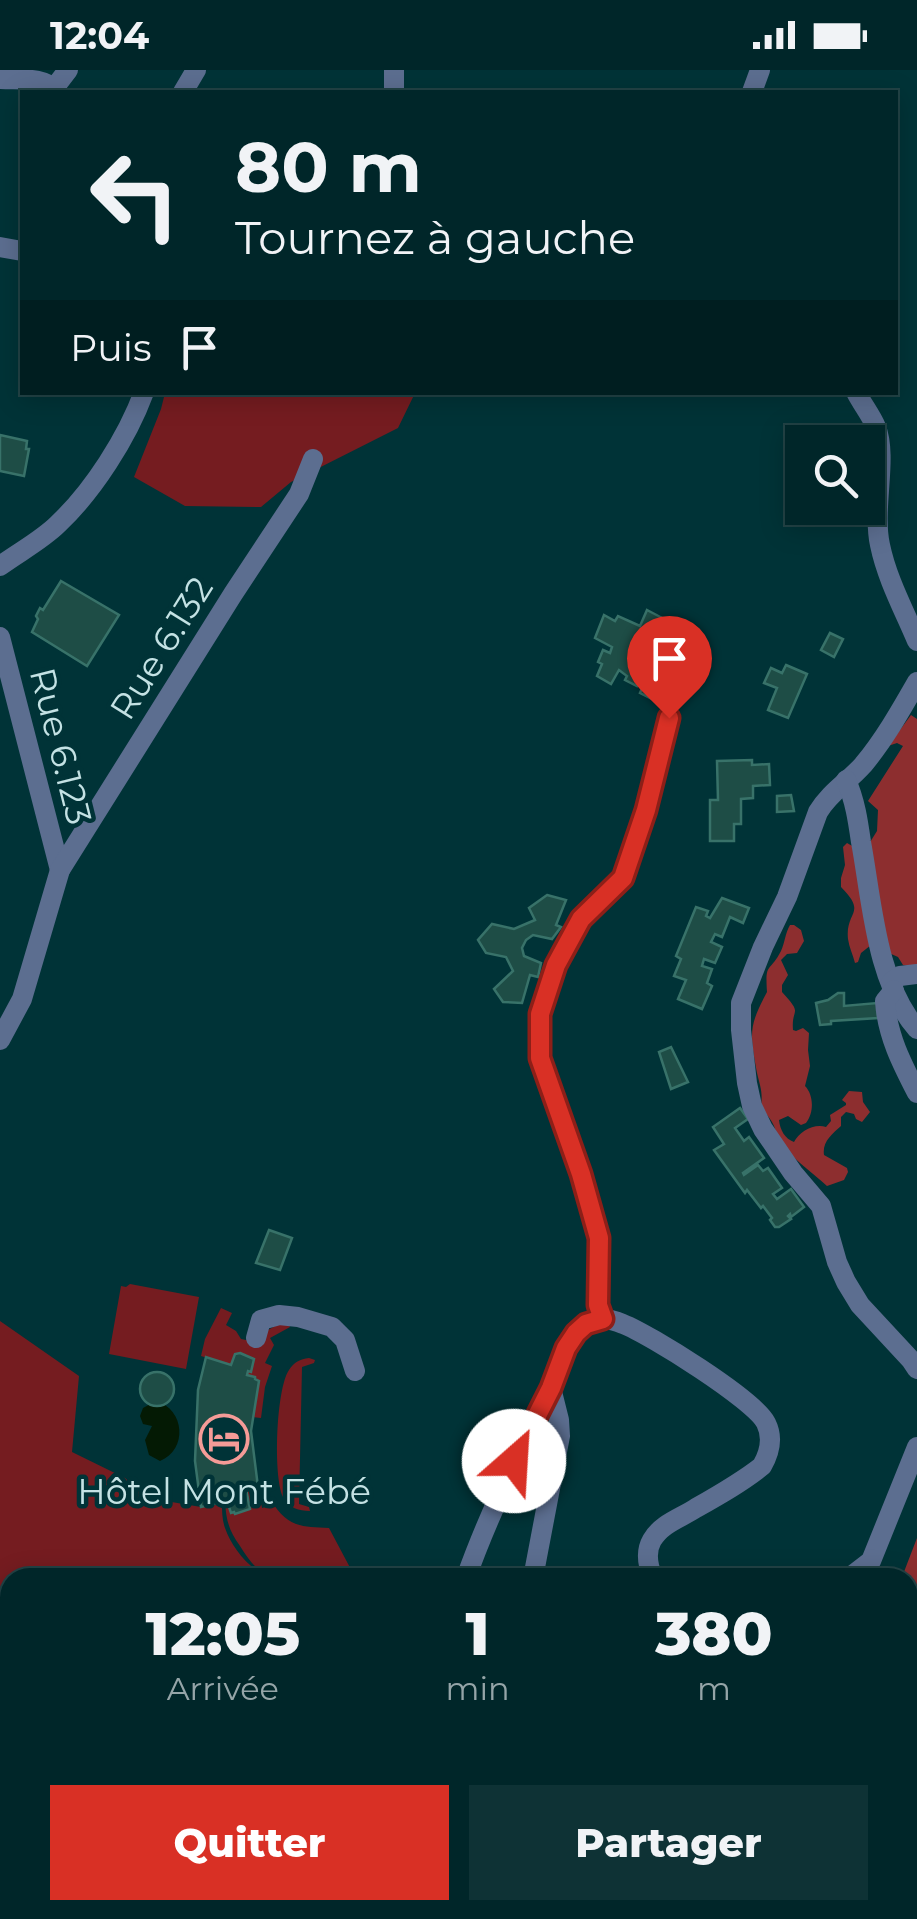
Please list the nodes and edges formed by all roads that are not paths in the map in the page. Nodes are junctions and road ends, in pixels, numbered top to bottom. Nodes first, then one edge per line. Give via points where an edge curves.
1 (0, 79) edge
2 (60, 83) edge
3 (143, 395) edge
4 (858, 395) edge
5 (314, 459) dead end
6 (0, 566) edge
7 (0, 637) edge
8 (917, 642) edge
9 (917, 682) edge
10 (669, 718) dead end
11 (846, 780) junction
12 (60, 870) junction
13 (917, 974) edge
14 (892, 986) junction
15 (917, 1029) edge
16 (0, 1040) edge
17 (917, 1094) edge
18 (603, 1319) junction
19 (256, 1338) dead end
20 (917, 1369) edge
21 (355, 1371) dead end
22 (551, 1388) junction
23 (917, 1447) edge
24 (470, 1568) edge
25 (535, 1568) edge
26 (650, 1568) edge
27 (868, 1568) edge

1 - 2 street
3 - 6 street via 98,477 57,526
4 - 8 street via 880,450 880,543
5 - 12 street, Rue 6.132 via 299,494
7 - 12 street, Rue 6.123
9 - 11 street via 875,749
10 - 18 street via 623,878 581,919 540,1014 540,1058 599,1238
11 - 14 street
11 - 20 street via 818,812 749,979 743,1051 752,1106 821,1206 846,1282
12 - 16 street via 22,1000
13 - 14 street via 900,976
14 - 15 street
14 - 17 street via 886,1016
18 - 22 street via 576,1333
18 - 26 street via 636,1330 703,1371 761,1414 770,1432 762,1466 656,1534
19 - 21 street via 260,1320 279,1314 332,1327 345,1340
22 - 24 street
22 - 25 street via 560,1436
23 - 27 street

